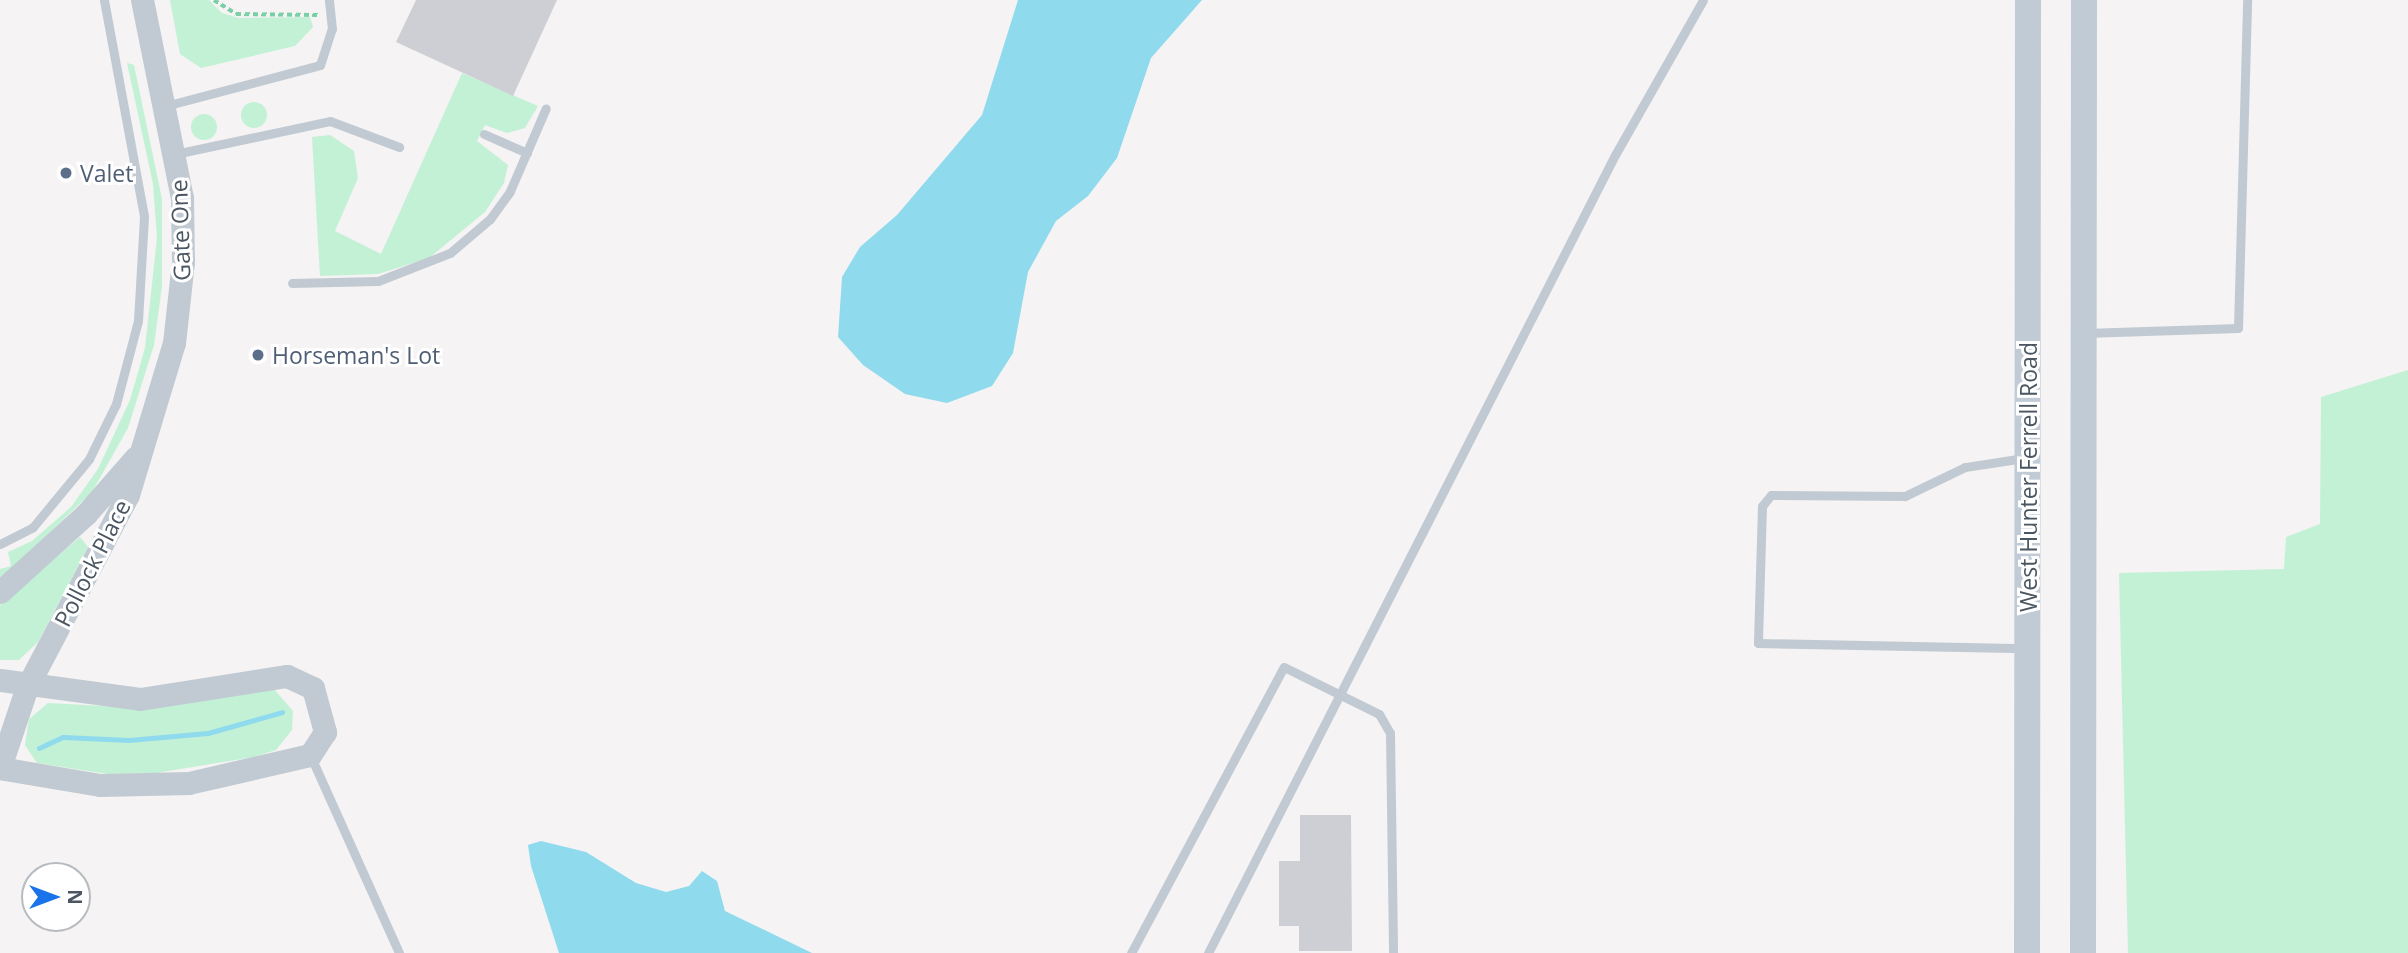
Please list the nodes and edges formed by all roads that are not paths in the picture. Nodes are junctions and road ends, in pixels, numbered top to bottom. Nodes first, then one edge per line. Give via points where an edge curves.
1 (104, 0) edge
2 (142, 0) edge
3 (329, 0) edge
4 (1703, 0) edge
5 (2028, 0) edge
6 (2084, 0) edge
7 (2247, 0) edge
8 (165, 106) junction
9 (546, 107) dead end
10 (484, 134) dead end
11 (399, 147) dead end
12 (527, 153) junction
13 (175, 154) junction
14 (292, 283) dead end
15 (2085, 333) junction
16 (136, 457) junction
17 (2029, 458) junction
18 (0, 544) edge
19 (0, 592) edge
20 (2027, 649) junction
21 (0, 680) edge
22 (27, 687) junction
23 (1340, 692) junction
24 (310, 755) junction
25 (0, 767) edge
26 (400, 953) edge
27 (1132, 953) edge
28 (1208, 953) edge
29 (1393, 953) edge
30 (2027, 953) edge
31 (2083, 953) edge

1 - 18 lane via 144,216 138,321 116,404 89,459 33,527
2 - 8 street, Gate One
3 - 8 lane via 332,29 320,65
4 - 23 lane via 1615,155
5 - 17 main road, West Hunter Ferrell Road
6 - 15 main road
7 - 15 lane via 2238,328
8 - 13 street, Gate One
9 - 12 lane
10 - 12 lane
11 - 13 lane via 330,121
12 - 14 lane via 490,219 430,264 378,281
13 - 16 street, Gate One via 183,230 180,312 162,392
15 - 31 main road
16 - 19 street, Pollock Place via 86,514
16 - 22 street, Pollock Place via 128,495
17 - 20 main road, West Hunter Ferrell Road
17 - 20 lane via 1965,467 1905,496 1771,495 1762,506 1758,643
20 - 30 main road, West Hunter Ferrell Road
21 - 22 street
22 - 24 street via 140,699 287,676 313,688 321,709 325,732
22 - 25 street, Pollock Place
23 - 27 lane via 1284,667
23 - 28 lane
23 - 29 lane via 1380,714 1390,733
24 - 25 street via 233,776 144,786 72,782
24 - 26 lane

